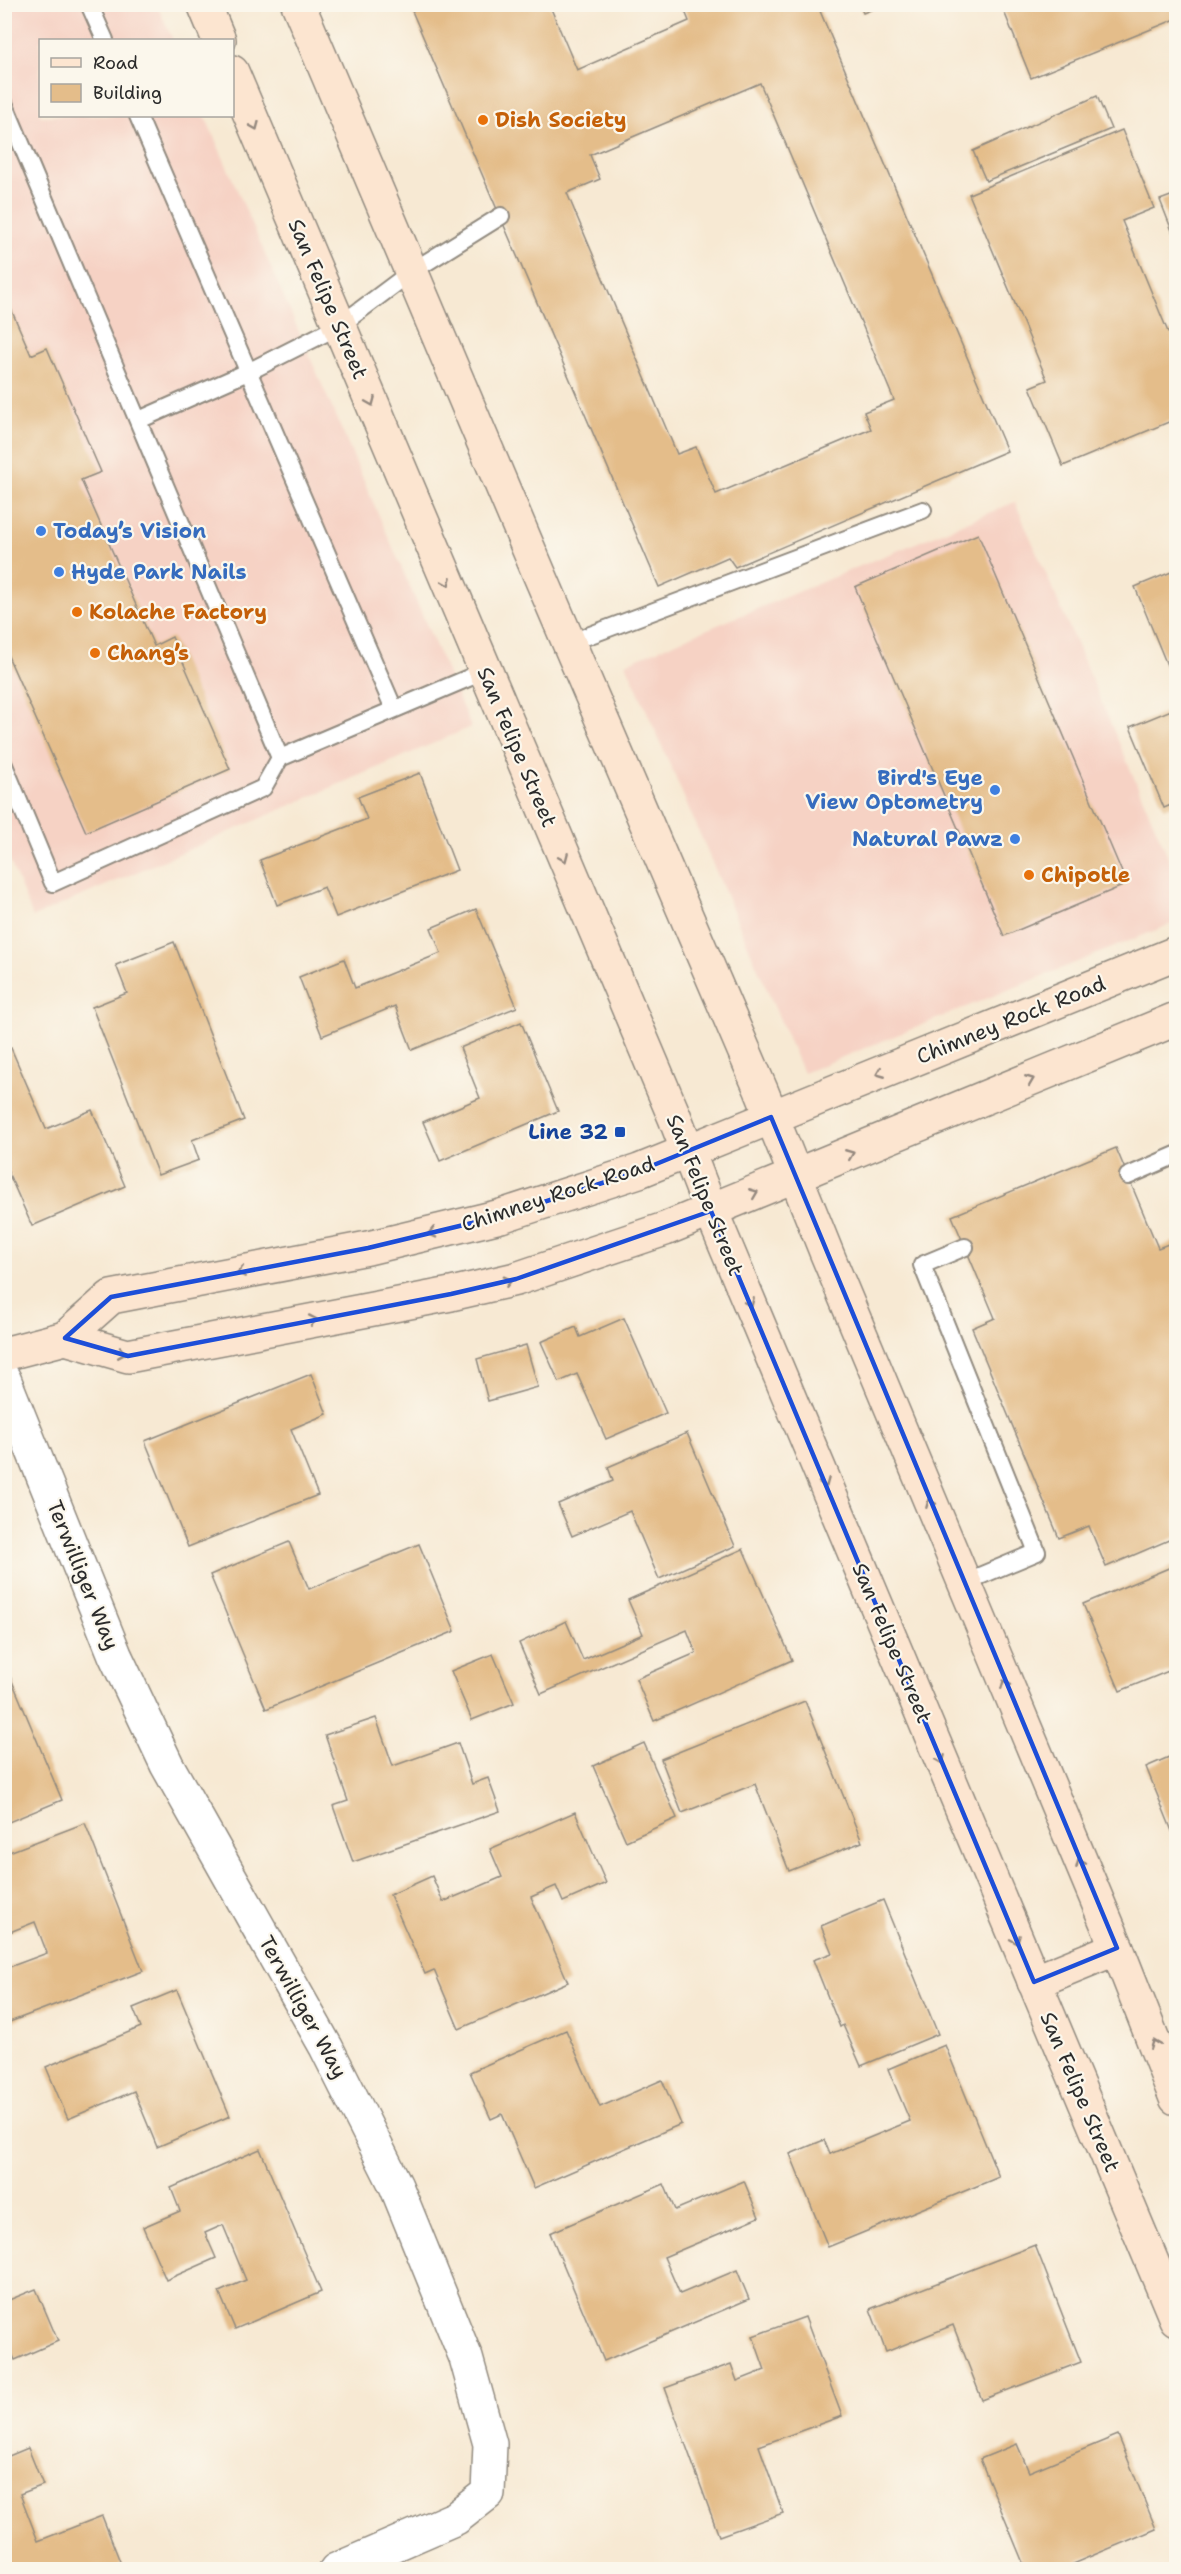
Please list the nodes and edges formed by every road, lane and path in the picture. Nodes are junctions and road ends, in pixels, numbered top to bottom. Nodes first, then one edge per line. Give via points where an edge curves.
1 (89, 4) edge
2 (204, 4) edge
3 (298, 4) edge
4 (105, 39) edge
5 (219, 39) edge
6 (234, 77) edge
7 (4, 103) edge
8 (138, 117) edge
9 (501, 216) dead end
10 (411, 272) junction
11 (339, 326) junction
12 (250, 371) junction
13 (139, 420) junction
14 (923, 510) dead end
15 (569, 643) junction
16 (485, 671) junction
17 (394, 710) junction
18 (280, 758) junction
19 (4, 765) edge
20 (1176, 953) edge
21 (1175, 1023) edge
22 (771, 1117) junction
23 (688, 1151) junction
24 (1176, 1155) edge
25 (796, 1176) junction
26 (1128, 1176) dead end
27 (711, 1211) junction
28 (965, 1247) dead end
29 (66, 1338) junction
30 (4, 1354) edge
31 (4, 1379) edge
32 (963, 1583) junction
33 (1117, 1948) junction
34 (1034, 1982) junction
35 (1176, 2098) edge
36 (1176, 2319) edge
37 (336, 2570) edge

1 - 4 lane
2 - 5 main road
3 - 10 main road
6 -> 11 main road, San Felipe Street
7 - 13 lane
8 - 12 lane
9 - 10 lane
10 - 11 lane
10 - 15 main road
11 - 12 lane
11 -> 16 main road, San Felipe Street
12 - 13 lane
12 - 17 lane
13 - 18 lane
14 - 15 lane
15 - 22 main road
16 - 17 lane
16 -> 23 main road, San Felipe Street
17 - 18 lane
18 - 19 lane via 263,788 53,883
20 -> 22 main road, Chimney Rock Road
25 -> 21 main road
22 - 23 main road, Chimney Rock Road
22 - 25 main road
23 - 27 main road, San Felipe Street
23 -> 29 main road, Chimney Rock Road via 501,1216 368,1248 111,1297
24 - 26 lane
27 -> 25 main road
32 -> 25 main road
29 -> 27 main road via 128,1356 451,1294 516,1279
27 -> 34 main road, San Felipe Street
28 - 32 lane via 922,1265 1037,1552
29 - 30 main road, Chimney Rock Road
31 - 37 street, Terwilliger Way via 115,1655 167,1765 326,2047 396,2186 466,2358 487,2433 488,2493 456,2518
33 -> 32 main road
33 - 34 main road
35 -> 33 main road
34 - 36 main road, San Felipe Street

